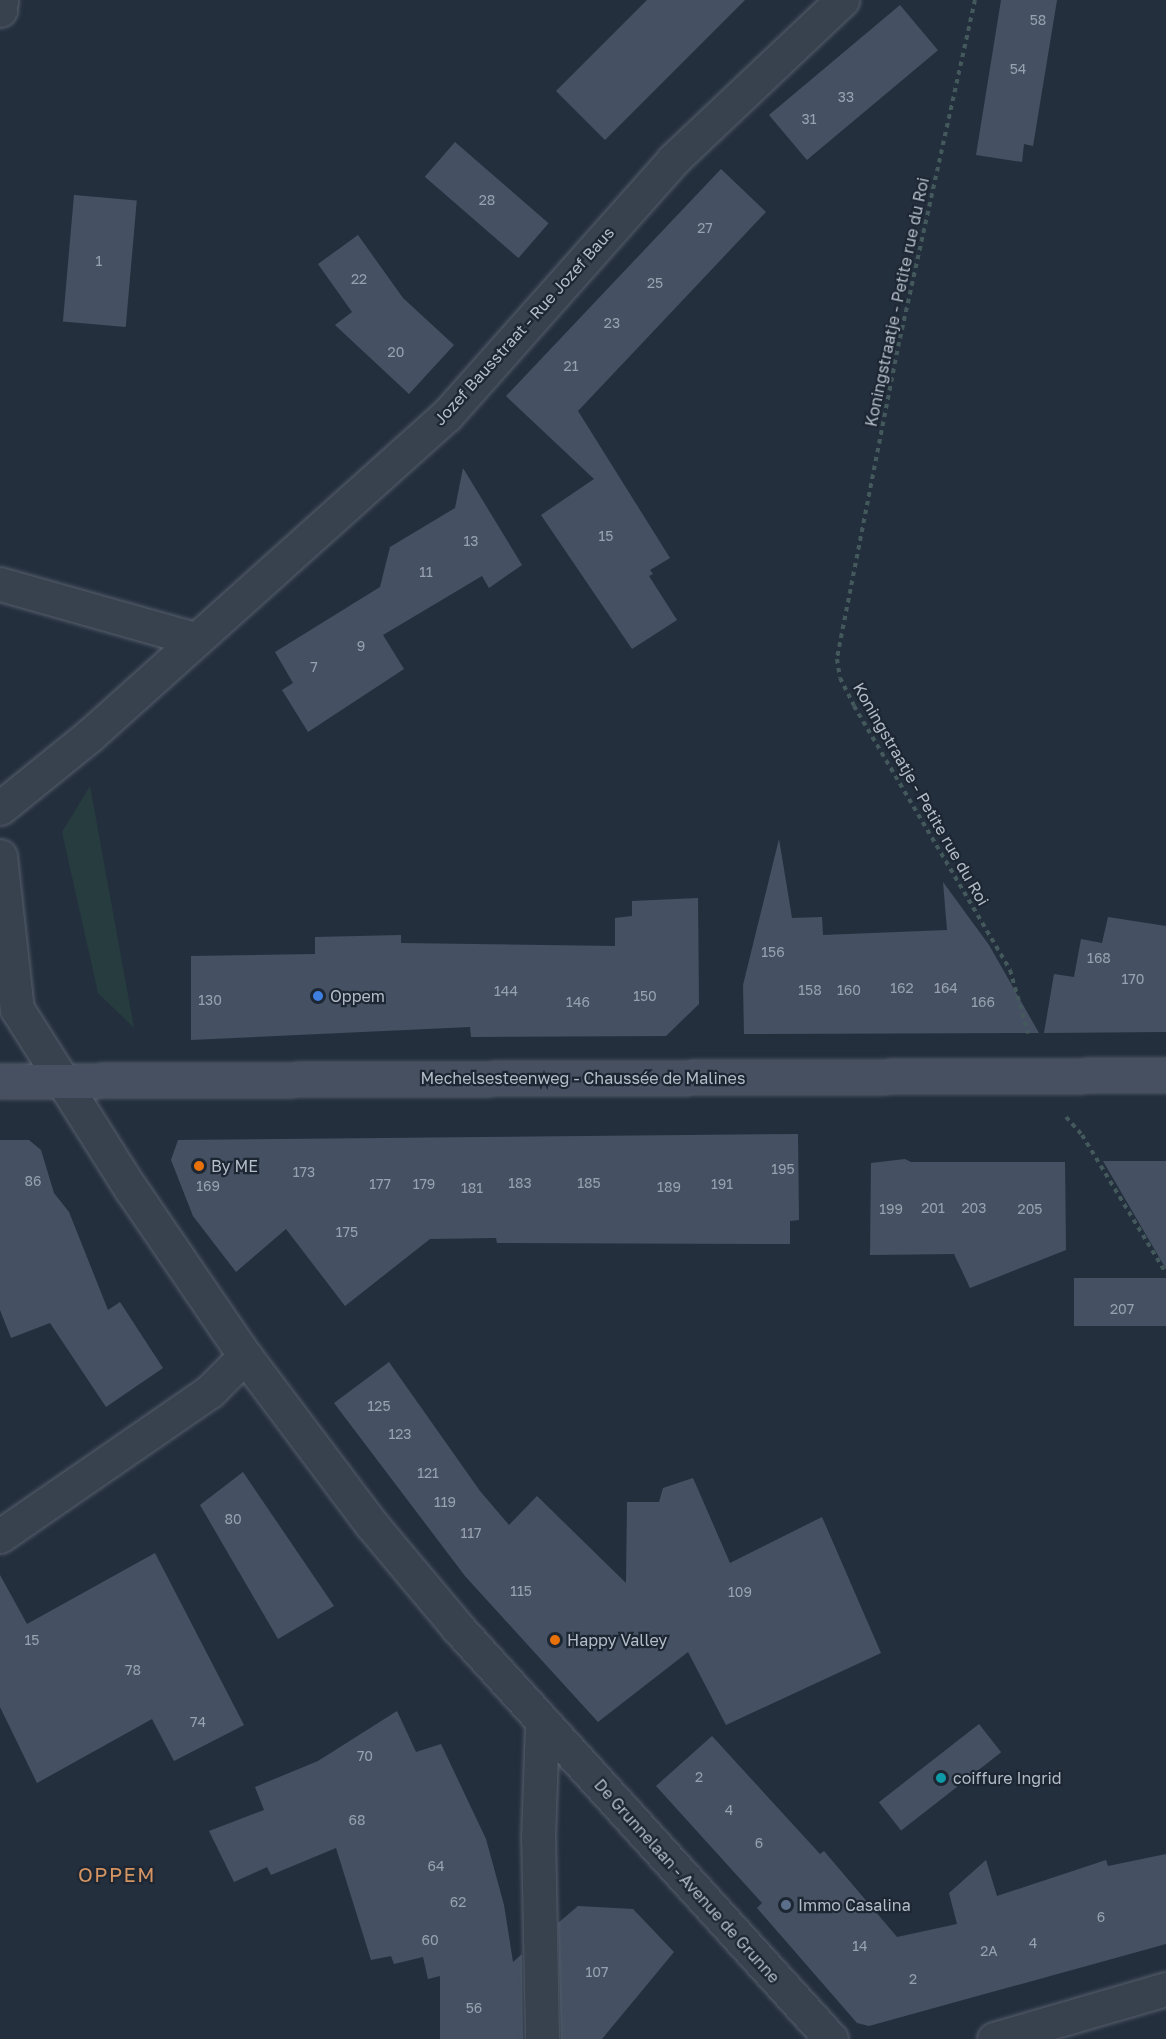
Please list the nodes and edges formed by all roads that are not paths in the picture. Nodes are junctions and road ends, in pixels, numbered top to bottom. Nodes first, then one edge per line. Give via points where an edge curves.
1 (1, 0) edge
2 (842, 0) edge
3 (0, 10) edge
4 (0, 584) edge
5 (194, 639) junction
6 (0, 808) edge
7 (0, 856) edge
8 (1166, 1075) edge
9 (0, 1081) edge
10 (61, 1081) junction
11 (245, 1356) junction
12 (0, 1536) edge
13 (542, 1724) junction
14 (1166, 1989) edge
15 (542, 2039) edge
16 (831, 2039) edge
17 (994, 2039) edge

1 - 3 street
2 - 5 street, Jozef Bausstraat - Rue Jozef Baus via 673,160 446,416
4 - 5 street
5 - 6 street, Jozef Bausstraat - Rue Jozef Baus via 89,736
7 - 10 street, De Grunnelaan - Avenue de Grunne via 17,1009
8 - 10 main road, Mechelsesteenweg - Chaussée de Malines
9 - 10 main road, Mechelsesteenweg - Chaussée de Malines
10 - 11 street, De Grunnelaan - Avenue de Grunne
11 - 12 street via 208,1392
11 - 13 street, De Grunnelaan - Avenue de Grunne via 372,1526
13 - 15 street via 538,1838
13 - 16 street, De Grunnelaan - Avenue de Grunne
14 - 17 street

